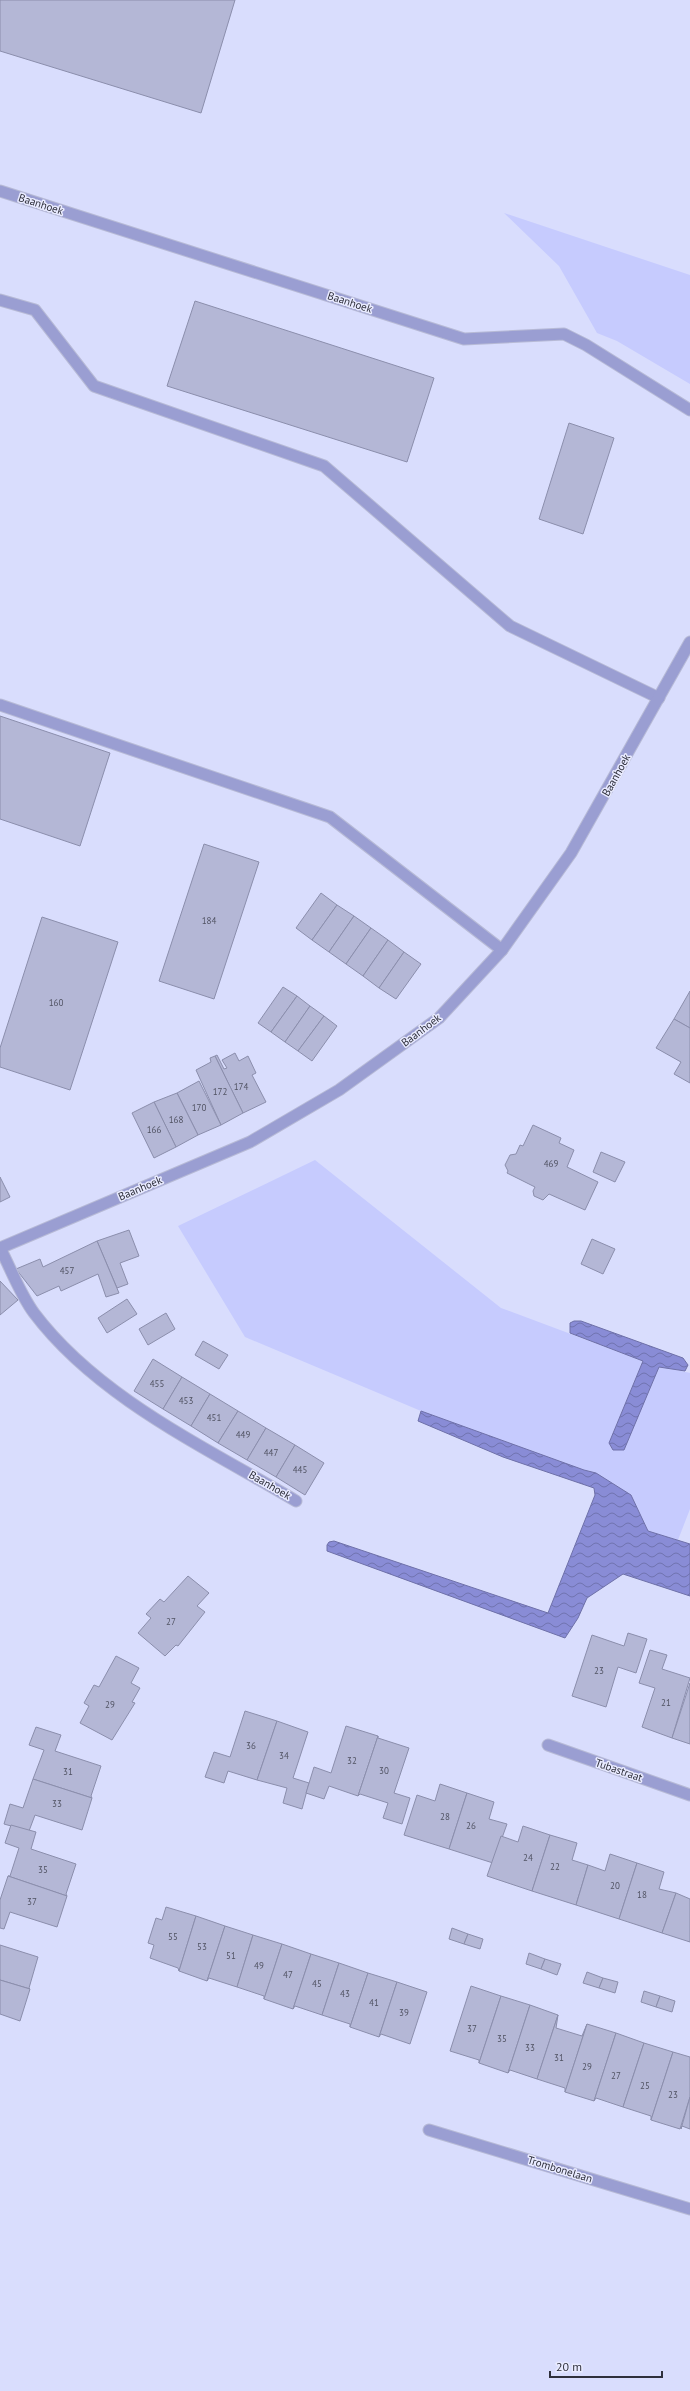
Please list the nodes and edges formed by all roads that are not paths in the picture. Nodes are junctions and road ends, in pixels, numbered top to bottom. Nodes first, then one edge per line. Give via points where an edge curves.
1 (0, 191) edge
2 (0, 300) edge
3 (690, 410) edge
4 (690, 642) edge
5 (659, 698) junction
6 (0, 705) edge
7 (502, 950) junction
8 (0, 1248) edge
9 (296, 1500) dead end
10 (548, 1745) dead end
11 (690, 1795) edge
12 (430, 2130) dead end
13 (690, 2209) edge

1 - 3 street, Baanhoek via 464,339 564,334
2 - 5 street via 34,310 94,386 324,466 510,626
4 - 5 street, Baanhoek
5 - 7 street, Baanhoek via 572,852
6 - 7 street via 330,817
7 - 8 street, Baanhoek via 439,1018 339,1090 250,1142
8 - 9 street, Baanhoek via 33,1312 70,1353 132,1404
10 - 11 street, Tubastraat
12 - 13 street, Trombonelaan

